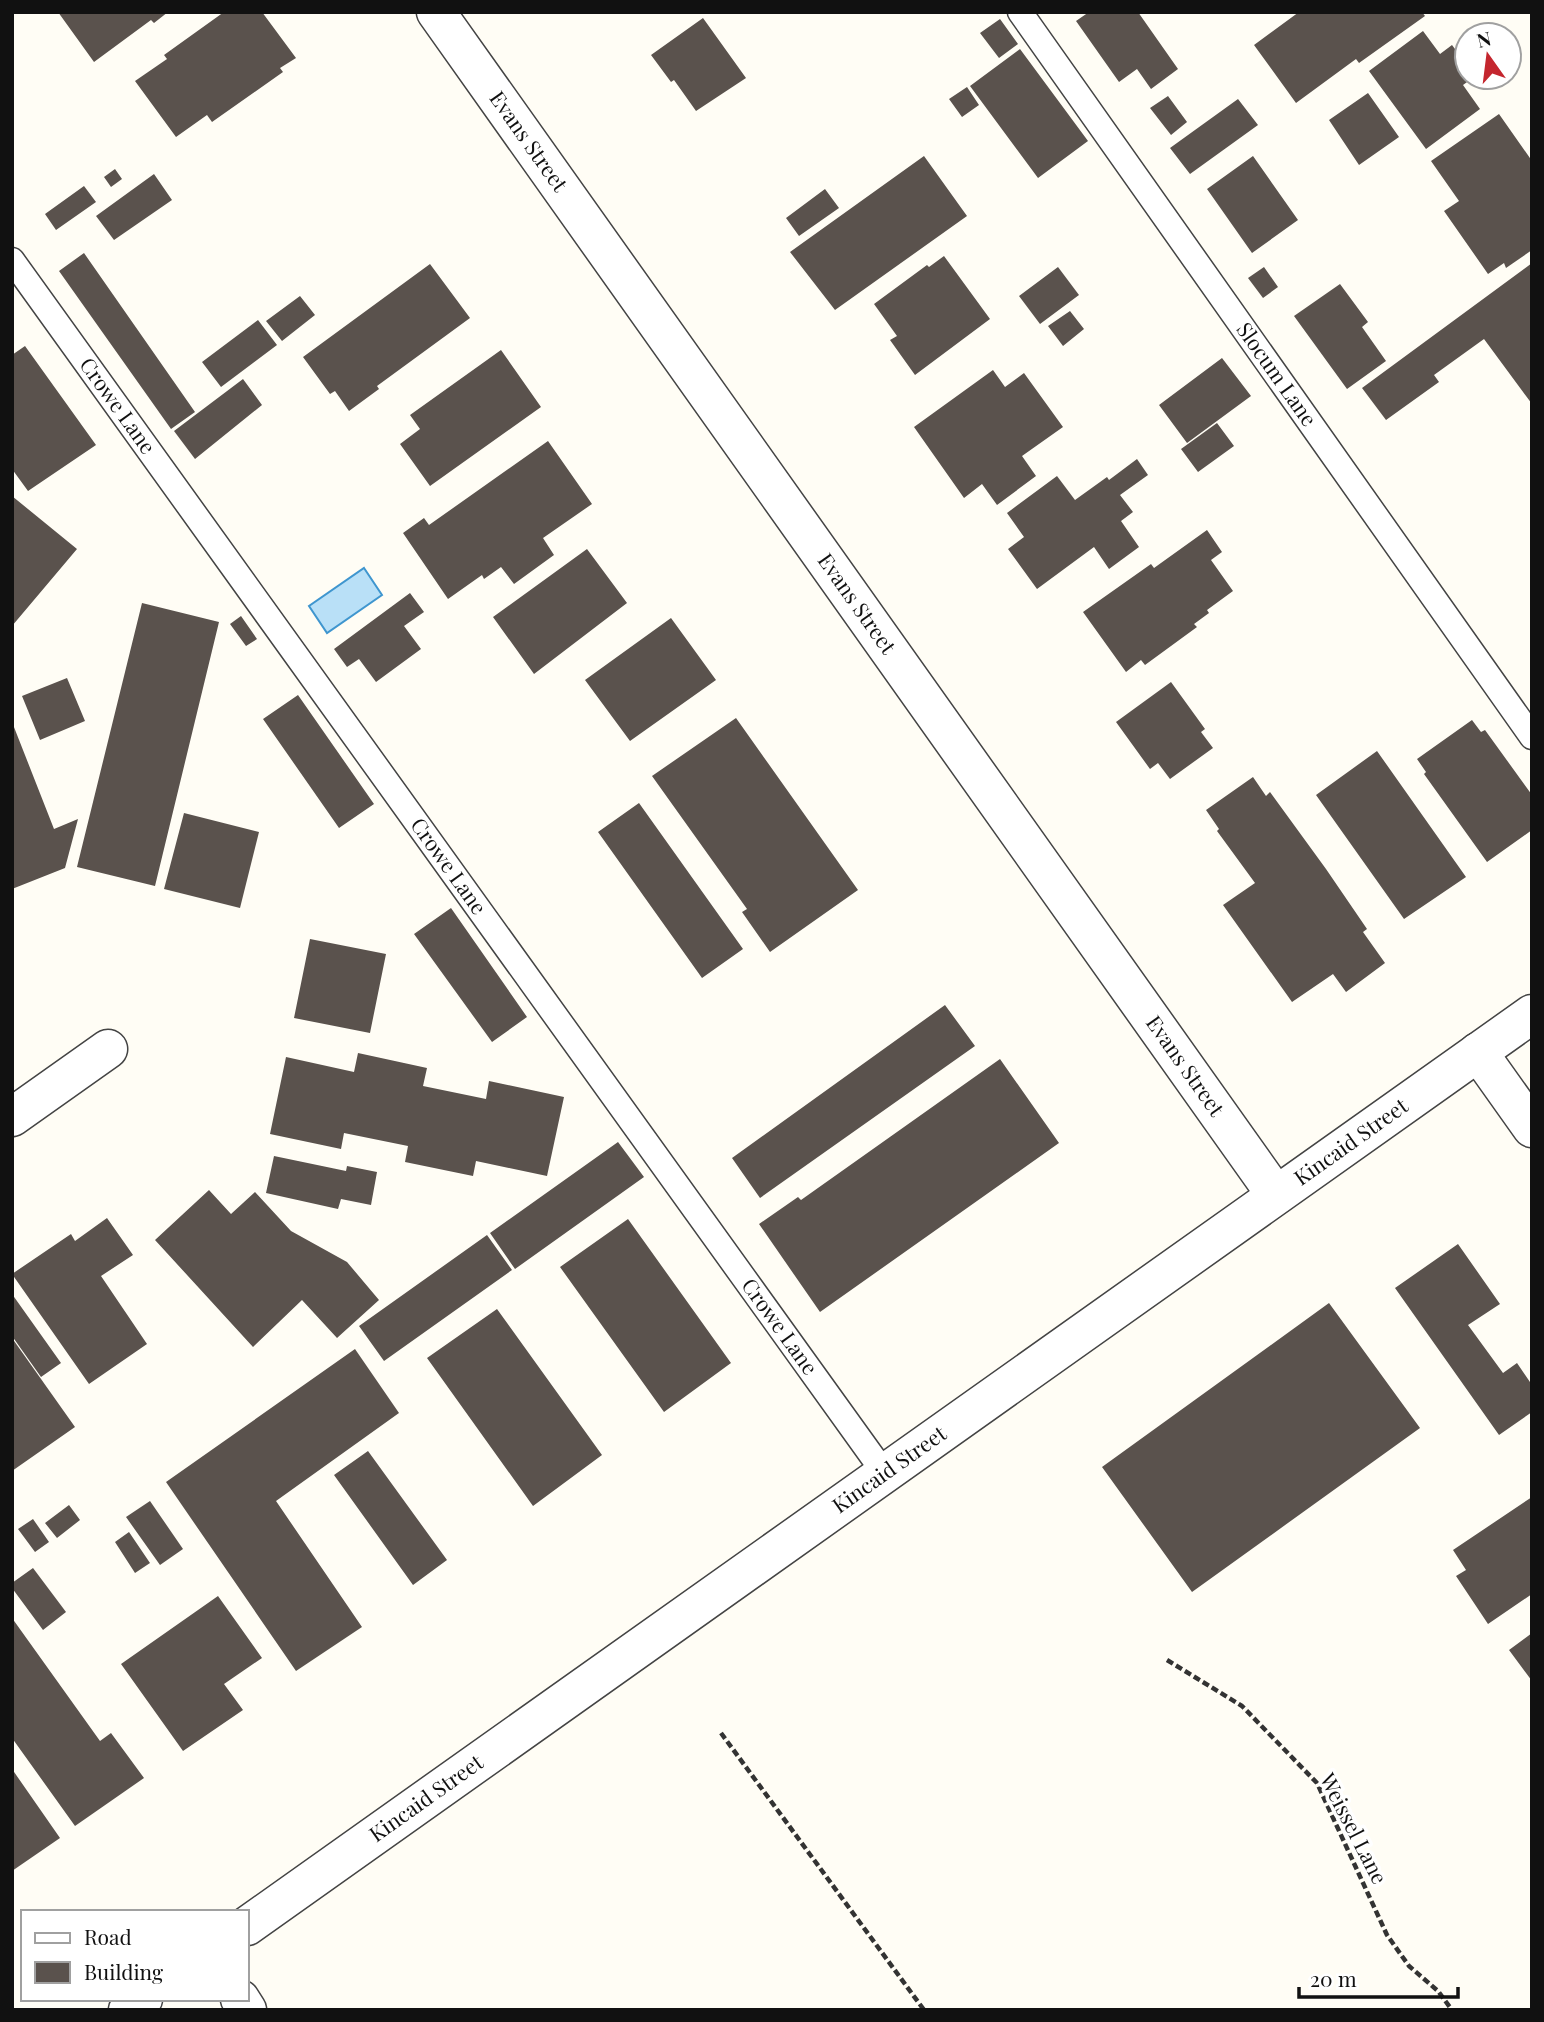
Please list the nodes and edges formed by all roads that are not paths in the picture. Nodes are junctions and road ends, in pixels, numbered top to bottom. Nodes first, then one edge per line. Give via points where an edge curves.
1 (436, 12) edge
2 (1020, 12) edge
3 (12, 260) edge
4 (1532, 737) edge
5 (1532, 1014) edge
6 (108, 1049) dead end
7 (1478, 1052) junction
8 (12, 1118) edge
9 (1532, 1128) edge
10 (1276, 1195) junction
11 (885, 1474) junction
12 (248, 1925) edge

1 - 10 street, Evans Street
2 - 4 lane, Slocum Lane
3 - 11 lane, Crowe Lane
5 - 7 street, Kincaid Street
6 - 8 street
7 - 9 street
7 - 10 street, Kincaid Street
10 - 11 street, Kincaid Street
11 - 12 street, Kincaid Street

